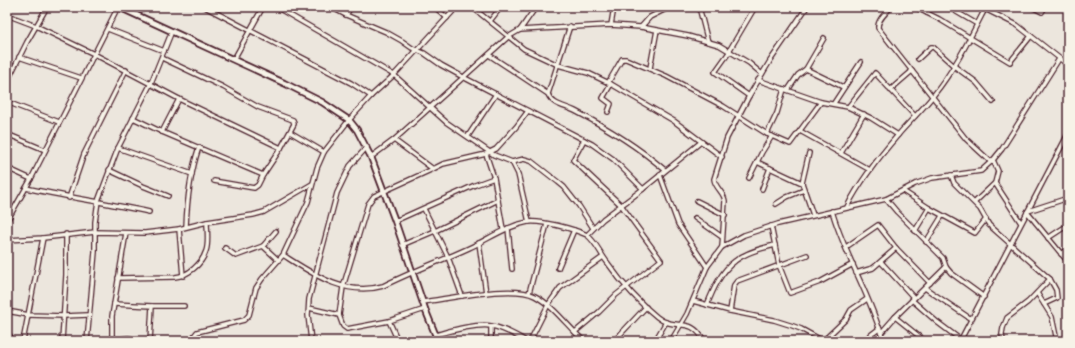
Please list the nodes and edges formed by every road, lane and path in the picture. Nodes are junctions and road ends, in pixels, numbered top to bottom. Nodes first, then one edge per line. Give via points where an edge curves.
1 (47, 7) edge
2 (119, 7) edge
3 (205, 7) edge
4 (263, 7) edge
5 (276, 7) edge
6 (331, 7) edge
7 (351, 7) edge
8 (435, 7) edge
9 (457, 7) edge
10 (472, 7) edge
11 (501, 7) edge
12 (536, 7) edge
13 (614, 7) edge
14 (656, 7) edge
15 (670, 7) edge
16 (699, 7) edge
17 (755, 7) edge
18 (807, 7) edge
19 (891, 7) edge
20 (915, 7) edge
21 (930, 7) edge
22 (948, 7) edge
23 (1032, 7) edge
24 (1045, 7) edge
25 (985, 8) edge
26 (658, 12) junction
27 (927, 13) junction
28 (7, 15) edge
29 (346, 15) junction
30 (447, 18) junction
31 (490, 21) junction
32 (977, 24) junction
33 (611, 25) junction
34 (36, 26) junction
35 (570, 26) junction
36 (641, 27) junction
37 (108, 28) junction
38 (250, 30) junction
39 (520, 30) junction
40 (657, 30) junction
41 (172, 31) junction
42 (1031, 36) junction
43 (508, 37) junction
44 (824, 38) dead end
45 (970, 38) junction
46 (708, 42) junction
47 (417, 50) junction
48 (164, 51) junction
49 (729, 51) junction
50 (94, 54) junction
51 (489, 54) junction
52 (19, 57) junction
53 (162, 58) junction
54 (234, 59) junction
55 (1059, 59) junction
56 (918, 60) dead end
57 (861, 62) dead end
58 (558, 65) junction
59 (1068, 65) edge
60 (954, 66) junction
61 (650, 68) junction
62 (806, 69) junction
63 (126, 70) junction
64 (912, 71) junction
65 (762, 74) junction
66 (394, 75) junction
67 (462, 77) junction
68 (82, 78) junction
69 (758, 80) junction
70 (7, 82) edge
71 (151, 83) junction
72 (609, 83) junction
73 (843, 87) junction
74 (786, 90) junction
75 (890, 90) junction
76 (496, 94) junction
77 (548, 94) junction
78 (372, 96) junction
79 (749, 96) junction
80 (932, 97) junction
81 (180, 99) junction
82 (7, 102) edge
83 (821, 102) junction
84 (993, 102) dead end
85 (834, 103) junction
86 (848, 107) junction
87 (429, 108) junction
88 (528, 111) junction
89 (608, 112) dead end
90 (864, 114) junction
91 (738, 115) junction
92 (914, 116) junction
93 (133, 118) junction
94 (349, 120) junction
95 (59, 122) junction
96 (800, 131) junction
97 (162, 132) junction
98 (290, 132) junction
99 (7, 134) edge
100 (767, 134) junction
101 (1068, 134) edge
102 (898, 135) junction
103 (468, 136) junction
104 (772, 136) junction
105 (394, 140) junction
106 (584, 140) junction
107 (701, 142) junction
108 (199, 147) junction
109 (118, 148) junction
110 (281, 148) junction
111 (366, 148) junction
112 (45, 150) junction
113 (324, 152) junction
114 (490, 152) junction
115 (809, 153) dead end
116 (486, 154) junction
117 (840, 154) junction
118 (371, 157) junction
119 (722, 157) junction
120 (512, 162) junction
121 (757, 162) junction
122 (992, 162) junction
123 (7, 168) edge
124 (770, 168) junction
125 (433, 169) junction
126 (109, 170) junction
127 (665, 170) junction
128 (870, 170) junction
129 (192, 174) junction
130 (263, 175) junction
131 (660, 175) junction
132 (952, 175) junction
133 (494, 178) junction
134 (749, 178) dead end
135 (31, 179) junction
136 (214, 181) dead end
137 (802, 183) junction
138 (996, 183) junction
139 (312, 184) junction
140 (26, 188) junction
141 (643, 189) junction
142 (762, 189) dead end
143 (804, 190) junction
144 (903, 191) junction
145 (383, 192) junction
146 (168, 196) dead end
147 (69, 198) junction
148 (1068, 198) edge
149 (886, 199) junction
150 (498, 200) junction
151 (98, 201) junction
152 (697, 201) dead end
153 (975, 202) junction
154 (776, 204) dead end
155 (621, 205) junction
156 (847, 207) junction
157 (929, 208) junction
158 (424, 209) junction
159 (832, 211) junction
160 (149, 212) dead end
161 (1028, 212) junction
162 (725, 215) junction
163 (813, 215) junction
164 (942, 216) junction
165 (695, 218) dead end
166 (986, 219) junction
167 (7, 221) edge
168 (207, 222) junction
169 (395, 222) junction
170 (529, 222) junction
171 (1021, 223) junction
172 (547, 224) junction
173 (1068, 225) edge
174 (771, 226) junction
175 (186, 228) junction
176 (506, 228) junction
177 (593, 228) junction
178 (179, 229) junction
179 (574, 230) junction
180 (276, 231) dead end
181 (435, 231) junction
182 (915, 231) junction
183 (95, 232) junction
184 (126, 233) junction
185 (66, 234) junction
186 (587, 235) junction
187 (722, 237) junction
188 (43, 238) junction
189 (1048, 238) junction
190 (7, 240) edge
191 (926, 242) junction
192 (479, 243) junction
193 (1010, 243) junction
194 (402, 245) junction
195 (775, 245) junction
196 (263, 246) junction
197 (722, 247) junction
198 (846, 247) junction
199 (225, 248) dead end
200 (896, 248) junction
201 (1068, 248) edge
202 (1061, 254) junction
203 (283, 255) junction
204 (807, 255) dead end
205 (448, 257) junction
206 (603, 257) junction
207 (278, 260) junction
208 (881, 262) junction
209 (1068, 262) edge
210 (779, 264) junction
211 (853, 264) junction
212 (707, 267) junction
213 (946, 267) junction
214 (558, 268) dead end
215 (512, 269) dead end
216 (412, 272) junction
217 (856, 273) junction
218 (316, 275) junction
219 (183, 276) junction
220 (118, 278) junction
221 (1050, 279) junction
222 (930, 283) junction
223 (626, 286) junction
224 (343, 287) junction
225 (925, 288) junction
226 (486, 293) junction
227 (529, 293) junction
228 (1037, 293) junction
229 (462, 296) junction
230 (984, 297) junction
231 (867, 298) junction
232 (913, 299) junction
233 (693, 301) junction
234 (423, 302) junction
235 (114, 304) junction
236 (1044, 304) junction
237 (548, 305) junction
238 (707, 305) junction
239 (152, 306) junction
240 (184, 306) dead end
241 (646, 307) junction
242 (308, 308) junction
243 (425, 309) junction
244 (7, 311) edge
245 (730, 311) junction
246 (88, 314) junction
247 (29, 315) junction
248 (339, 315) junction
249 (64, 316) junction
250 (895, 317) junction
251 (971, 319) junction
252 (389, 321) junction
253 (666, 322) junction
254 (680, 325) junction
255 (491, 326) junction
256 (880, 328) junction
257 (575, 332) junction
258 (880, 333) junction
259 (435, 334) junction
260 (704, 340) edge
261 (961, 340) edge
262 (23, 341) edge
263 (63, 341) edge
264 (85, 341) edge
265 (108, 341) edge
266 (112, 341) edge
267 (143, 341) edge
268 (150, 341) edge
269 (193, 341) edge
270 (311, 341) edge
271 (396, 341) edge
272 (438, 341) edge
273 (490, 341) edge
274 (526, 341) edge
275 (530, 341) edge
276 (584, 341) edge
277 (614, 341) edge
278 (655, 341) edge
279 (671, 341) edge
280 (716, 341) edge
281 (823, 341) edge
282 (863, 341) edge
283 (883, 341) edge
284 (925, 341) edge
285 (1003, 341) edge
286 (1057, 341) edge

1 - 34 street
2 - 37 street
2 - 41 street
3 - 38 street
4 - 38 street
5 - 66 street
6 - 29 street
7 - 29 street
8 - 30 street
9 - 30 street
10 - 31 street
11 - 31 street
12 - 39 street
13 - 33 street
14 - 26 street
15 - 26 street
16 - 46 street
17 - 49 street
18 - 65 street
19 - 64 street via 880,20 878,28
20 - 27 street
21 - 27 street
22 - 32 street
23 - 24 street via 1042,12
25 - 32 street
25 - 42 street via 1017,25
26 - 36 street via 650,16
27 - 45 street
28 - 34 street
29 - 47 street via 386,32
30 - 47 street
31 - 43 street
32 - 45 street
33 - 35 street
33 - 36 street
34 - 50 street
34 - 52 street
35 - 39 street
35 - 58 street
36 - 40 street
37 - 48 street
37 - 50 street
38 - 54 street
38 - 78 street
39 - 43 street
40 - 46 street
40 - 61 street
41 - 48 street
41 - 54 street
42 - 45 street via 1010,62
42 - 55 street
43 - 51 street
43 - 58 street via 524,49
44 - 62 street
45 - 60 street
46 - 49 street
47 - 66 street
47 - 67 street
48 - 53 street
49 - 65 street
49 - 79 street via 715,72
50 - 63 street
50 - 68 street
51 - 67 street
51 - 77 street
52 - 68 street
52 - 70 street
53 - 71 street
53 - 98 street via 258,107 293,120 295,123
54 - 94 street via 322,102
55 - 59 street
55 - 122 street
56 - 60 street via 932,47
57 - 73 street
58 - 72 street via 588,73
58 - 77 street
60 - 80 street
60 - 84 street via 981,86
61 - 72 street via 623,58
61 - 91 street
62 - 73 street
62 - 74 street
63 - 71 street
63 - 147 street via 87,147
64 - 75 street
64 - 80 street
65 - 69 street
66 - 78 street
66 - 87 street
67 - 76 street
67 - 87 street
68 - 95 street
69 - 74 street
69 - 79 street
71 - 81 street
71 - 93 street
72 - 89 street via 603,98 611,104
72 - 107 street via 674,121
73 - 85 street
74 - 83 street
74 - 100 street
75 - 86 street via 875,73
75 - 92 street
76 - 88 street
76 - 103 street
77 - 127 street via 552,102 575,111 629,142
78 - 94 street
79 - 91 street
80 - 92 street
80 - 122 street via 966,139
81 - 97 street
81 - 110 street
82 - 95 street
83 - 85 street
83 - 96 street
85 - 86 street
86 - 90 street
87 - 103 street
87 - 105 street
88 - 106 street
88 - 114 street via 500,146
90 - 102 street
90 - 117 street
91 - 100 street
91 - 119 street via 727,138
92 - 102 street
93 - 97 street
93 - 109 street
94 - 111 street
94 - 113 street
95 - 112 street
96 - 104 street via 790,144
96 - 117 street
97 - 108 street
98 - 110 street
98 - 113 street
99 - 112 street
100 - 104 street
101 - 161 street
102 - 128 street
103 - 114 street
104 - 121 street
105 - 118 street
105 - 125 street
106 - 141 street via 613,159
106 - 155 street via 572,160
107 - 119 street
107 - 127 street
108 - 129 street
108 - 130 street
109 - 126 street
109 - 129 street
110 - 130 street
111 - 118 street
111 - 218 street via 350,166 337,193
112 - 135 street
113 - 139 street
114 - 116 street
114 - 120 street
115 - 137 street
116 - 125 street via 443,164
116 - 133 street
117 - 128 street
118 - 145 street
119 - 162 street via 714,182 725,196
120 - 170 street via 518,174
120 - 177 street via 524,159 531,162 558,182 579,206
121 - 124 street
121 - 134 street
122 - 132 street via 981,171
122 - 138 street via 998,171
123 - 135 street
124 - 137 street
124 - 142 street
125 - 145 street
126 - 146 street
126 - 151 street
127 - 131 street
128 - 156 street
129 - 175 street
130 - 136 street via 254,188
131 - 141 street
131 - 212 street via 678,224
132 - 144 street via 932,178
132 - 153 street via 954,183
133 - 150 street
133 - 158 street
135 - 140 street
137 - 143 street
138 - 153 street
138 - 171 street
139 - 168 street via 264,212
139 - 203 street via 308,202
140 - 147 street
140 - 167 street
141 - 155 street
143 - 154 street
143 - 163 street
144 - 149 street
144 - 157 street
145 - 169 street
145 - 224 street via 374,196 368,204
147 - 151 street
148 - 161 street
149 - 156 street
149 - 182 street
150 - 176 street
150 - 181 street
151 - 160 street
151 - 183 street
152 - 162 street
153 - 166 street
155 - 177 street
155 - 223 street via 661,260
156 - 159 street
157 - 164 street
157 - 182 street
158 - 169 street
158 - 181 street
159 - 163 street
159 - 198 street
161 - 171 street
161 - 189 street
162 - 187 street
163 - 174 street
164 - 166 street via 975,233
164 - 191 street
165 - 187 street
166 - 193 street via 989,225
168 - 175 street
168 - 219 street via 206,252 197,265
169 - 194 street
170 - 172 street
170 - 176 street
171 - 193 street
172 - 179 street
172 - 227 street
173 - 189 street
174 - 195 street
174 - 197 street via 744,235
175 - 178 street
176 - 192 street
176 - 215 street
177 - 186 street
178 - 184 street
178 - 219 street
179 - 186 street
179 - 214 street
180 - 196 street
181 - 194 street
181 - 205 street
182 - 191 street
183 - 184 street
183 - 185 street
183 - 246 street
184 - 220 street
185 - 188 street
185 - 249 street
186 - 206 street
187 - 197 street
188 - 190 street
188 - 247 street
189 - 202 street
191 - 213 street via 943,258
192 - 205 street
192 - 226 street
193 - 221 street
193 - 230 street
194 - 216 street
195 - 210 street
195 - 238 street via 734,261 717,283
196 - 199 street via 236,256
196 - 207 street
197 - 212 street
198 - 200 street via 878,224
198 - 211 street
200 - 208 street
200 - 222 street
201 - 202 street
202 - 209 street
203 - 207 street
203 - 218 street
204 - 210 street
205 - 216 street
205 - 229 street
206 - 223 street
206 - 237 street via 566,283
207 - 269 street via 256,288 247,318 197,332
208 - 217 street
208 - 232 street
210 - 211 street via 790,293 820,282
210 - 245 street via 735,283
211 - 217 street
212 - 233 street
213 - 222 street
213 - 230 street
216 - 224 street via 378,287
216 - 234 street
217 - 231 street
218 - 224 street
218 - 242 street
219 - 220 street
220 - 235 street
221 - 228 street
221 - 236 street via 1057,298
222 - 225 street
223 - 241 street
223 - 257 street
224 - 248 street
225 - 232 street
225 - 251 street
226 - 227 street
226 - 229 street
227 - 237 street
228 - 236 street
228 - 285 street via 1004,322
229 - 234 street
230 - 251 street
231 - 256 street
231 - 281 street via 851,310 846,319
232 - 250 street
232 - 261 street
233 - 238 street
233 - 254 street
234 - 243 street
235 - 239 street
235 - 266 street
236 - 286 street via 1052,317
237 - 257 street
237 - 275 street
238 - 245 street
239 - 240 street
239 - 268 street
241 - 253 street
241 - 277 street
242 - 248 street
242 - 270 street
243 - 252 street
243 - 259 street
244 - 247 street
245 - 281 street via 801,328
246 - 249 street
246 - 264 street
247 - 249 street
247 - 262 street
248 - 252 street via 342,326 347,329
249 - 263 street
250 - 258 street
250 - 284 street
251 - 261 street
252 - 271 street
253 - 254 street
253 - 278 street
254 - 260 street via 695,329
254 - 279 street
255 - 259 street
255 - 273 street
255 - 274 street via 513,333
256 - 258 street
256 - 282 street
257 - 276 street
258 - 283 street
259 - 272 street
260 - 280 street
263 - 264 street
265 - 266 street
266 - 267 street via 128,338

